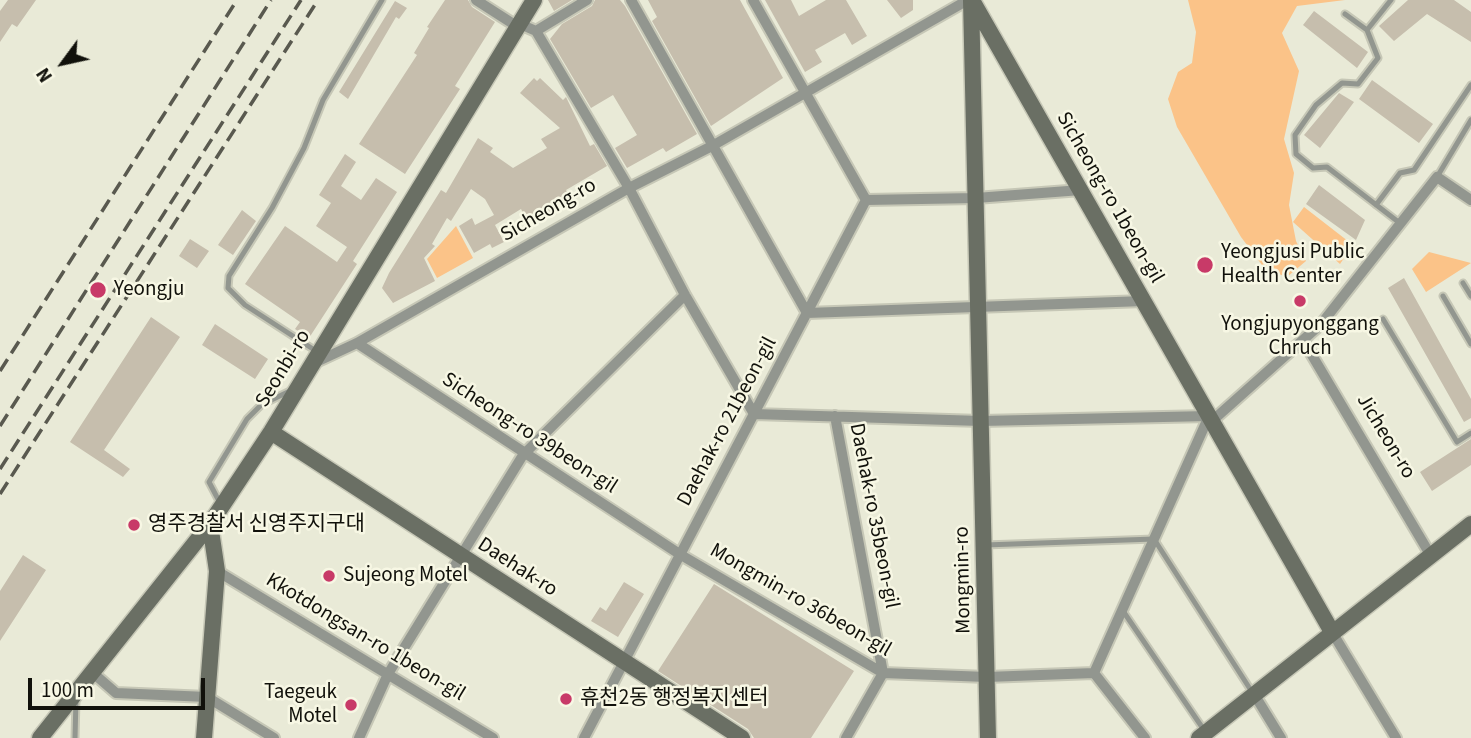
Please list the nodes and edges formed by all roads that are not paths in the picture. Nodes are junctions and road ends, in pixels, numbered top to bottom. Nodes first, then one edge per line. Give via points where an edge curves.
1 (382, 0) edge
2 (476, 0) edge
3 (534, 0) edge
4 (587, 0) edge
5 (631, 0) edge
6 (754, 0) edge
7 (971, 0) edge
8 (1391, 0) edge
9 (1345, 14) dead end
10 (519, 26) junction
11 (1367, 30) junction
12 (536, 31) junction
13 (1471, 86) edge
14 (806, 92) junction
15 (1471, 120) edge
16 (712, 146) junction
17 (1437, 177) junction
18 (629, 188) junction
19 (1081, 190) junction
20 (976, 198) junction
21 (866, 200) junction
22 (1471, 200) edge
23 (1376, 205) junction
24 (1401, 224) junction
25 (1463, 283) dead end
26 (685, 295) junction
27 (1443, 296) dead end
28 (1471, 296) edge
29 (1144, 301) junction
30 (979, 309) junction
31 (807, 313) junction
32 (1383, 319) dead end
33 (1303, 340) junction
34 (357, 343) junction
35 (1471, 344) edge
36 (315, 358) junction
37 (298, 387) junction
38 (754, 414) junction
39 (835, 416) junction
40 (1211, 419) junction
41 (981, 421) junction
42 (271, 432) junction
43 (1471, 433) edge
44 (523, 455) junction
45 (222, 506) junction
46 (210, 524) junction
47 (1471, 524) edge
48 (1154, 539) junction
49 (984, 545) junction
50 (681, 555) junction
51 (460, 556) junction
52 (1430, 556) junction
53 (217, 570) junction
54 (1122, 610) junction
55 (1332, 632) junction
56 (623, 662) junction
57 (93, 673) junction
58 (883, 673) junction
59 (1094, 673) junction
60 (388, 674) junction
61 (987, 677) junction
62 (1254, 694) junction
63 (76, 695) junction
64 (207, 697) junction
65 (1202, 735) edge
66 (40, 738) edge
67 (75, 738) edge
68 (204, 738) edge
69 (274, 738) edge
70 (359, 738) edge
71 (493, 738) edge
72 (584, 738) edge
73 (741, 738) edge
74 (846, 738) edge
75 (988, 738) edge
76 (1145, 738) edge
77 (1281, 738) edge
78 (1396, 738) edge

1 - 36 lane via 323,100 272,208 229,276 228,288 245,305
2 - 10 street
3 - 10 main road, Seonbi-ro
4 - 12 street
5 - 16 street
6 - 14 street
7 - 14 street, Sicheong-ro
7 - 19 main road, Sicheong-ro 1beon-gil
7 - 20 main road, Mongmin-ro
8 - 11 lane
9 - 11 lane
10 - 12 street
10 - 36 main road, Seonbi-ro
11 - 23 lane via 1378,58 1358,84 1342,83 1316,105 1295,135 1296,154 1313,168 1327,167
12 - 18 street
13 - 23 lane via 1414,170 1400,173
14 - 16 street, Sicheong-ro
14 - 21 street
15 - 17 lane
16 - 18 street, Sicheong-ro
16 - 31 street
17 - 22 street
17 - 24 street
18 - 26 street
18 - 34 street, Sicheong-ro
19 - 20 street
19 - 29 main road, Sicheong-ro 1beon-gil
20 - 21 street
20 - 30 main road, Mongmin-ro
21 - 31 street, Daehak-ro 21beon-gil
23 - 24 lane
24 - 33 street via 1322,323
25 - 28 lane
26 - 38 street
26 - 44 street
27 - 35 lane
29 - 30 street
29 - 40 main road, Sicheong-ro 1beon-gil
30 - 31 street
30 - 41 main road, Mongmin-ro
31 - 38 street, Daehak-ro 21beon-gil
32 - 43 lane via 1457,442
33 - 40 street
33 - 52 street, Jicheon-ro
34 - 36 street, Sicheong-ro
34 - 44 street, Sicheong-ro 39beon-gil
36 - 37 main road, Seonbi-ro
37 - 42 main road, Seonbi-ro
37 - 45 lane via 261,405 247,419 209,482
38 - 39 street
38 - 50 street, Daehak-ro 21beon-gil
39 - 41 street
39 - 58 street, Daehak-ro 35beon-gil
40 - 41 street
40 - 48 street
40 - 55 main road, Sicheong-ro 1beon-gil
41 - 49 main road, Mongmin-ro
42 - 45 main road, Seonbi-ro
42 - 51 main road, Daehak-ro
44 - 50 street, Sicheong-ro 39beon-gil
44 - 51 street
45 - 46 main road, Seonbi-ro
46 - 53 main road
46 - 57 main road, Seonbi-ro
47 - 52 main road
48 - 49 lane
48 - 54 street
48 - 62 lane
49 - 61 main road, Mongmin-ro
50 - 56 street, Daehak-ro 21beon-gil
50 - 58 street, Mongmin-ro 36beon-gil
51 - 56 main road, Daehak-ro
51 - 60 street
52 - 55 main road
53 - 60 street, Kkotdongsan-ro 1beon-gil
53 - 64 main road
54 - 59 street
54 - 65 lane
55 - 62 main road
55 - 78 street
56 - 72 street, Daehak-ro 21beon-gil
56 - 73 main road, Daehak-ro
57 - 63 main road, Seonbi-ro
57 - 64 street via 116,693
58 - 61 street, Mongmin-ro 36beon-gil
58 - 74 street
59 - 61 street, Mongmin-ro 36beon-gil
59 - 76 street
60 - 70 street
60 - 71 street, Kkotdongsan-ro 1beon-gil
61 - 75 main road, Mongmin-ro
62 - 65 main road
62 - 77 street
63 - 66 main road, Seonbi-ro
63 - 67 lane
64 - 68 main road
64 - 69 street

